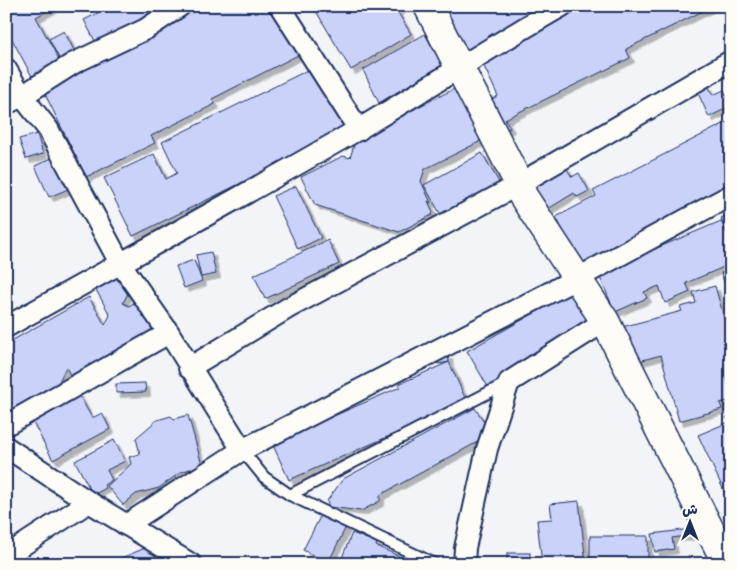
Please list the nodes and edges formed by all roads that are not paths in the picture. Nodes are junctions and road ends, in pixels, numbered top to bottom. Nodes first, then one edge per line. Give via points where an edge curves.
1 (180, 6) edge
2 (280, 6) edge
3 (428, 6) edge
4 (562, 6) edge
5 (731, 61) edge
6 (461, 68) junction
7 (6, 69) edge
8 (14, 100) edge
9 (358, 130) junction
10 (519, 184) junction
11 (731, 195) edge
12 (120, 263) junction
13 (576, 279) junction
14 (606, 320) junction
15 (6, 327) edge
16 (168, 333) junction
17 (189, 368) junction
18 (509, 382) junction
19 (6, 425) edge
20 (7, 449) edge
21 (242, 450) junction
22 (290, 495) junction
23 (89, 502) junction
24 (126, 525) junction
25 (6, 556) edge
26 (720, 563) edge
27 (192, 564) edge
28 (435, 564) edge
29 (464, 564) edge

1 - 8 street via 146,29 74,63
2 - 9 street
3 - 6 street
4 - 6 street via 493,45
5 - 10 street
6 - 9 street
6 - 10 street
7 - 8 street
8 - 12 street via 48,129
9 - 12 street
10 - 13 street via 522,196
10 - 17 street via 288,308
11 - 13 street
12 - 15 street
12 - 16 street
13 - 14 street
13 - 21 street
14 - 18 street
14 - 26 street
16 - 17 street
16 - 19 street
17 - 21 street
18 - 22 lane
18 - 29 street via 487,448
20 - 23 street
21 - 22 lane via 264,477
21 - 24 street
22 - 28 lane
23 - 24 street
23 - 25 street
24 - 27 street

